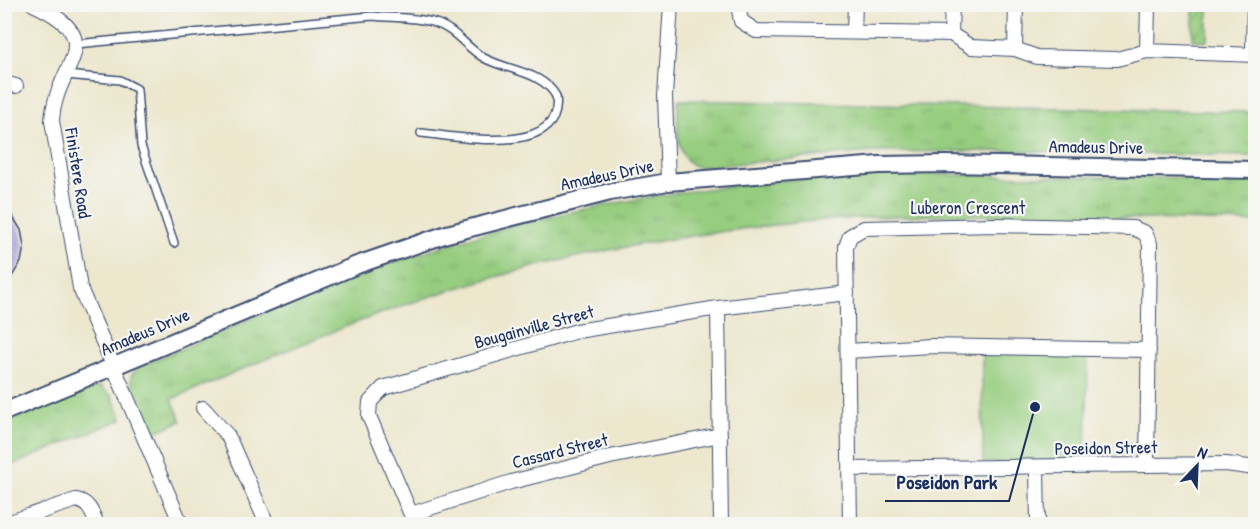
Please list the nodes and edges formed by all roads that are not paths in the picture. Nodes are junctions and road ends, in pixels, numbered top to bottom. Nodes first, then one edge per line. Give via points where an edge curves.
1 (33, 4) edge
2 (671, 4) edge
3 (738, 4) edge
4 (855, 4) edge
5 (952, 4) edge
6 (1016, 4) edge
7 (1148, 4) edge
8 (1254, 4) edge
9 (854, 31) junction
10 (951, 34) junction
11 (76, 44) junction
12 (1015, 49) junction
13 (1147, 51) junction
14 (1254, 54) edge
15 (66, 75) junction
16 (421, 133) dead end
17 (1256, 170) edge
18 (668, 182) junction
19 (174, 243) dead end
20 (847, 293) junction
21 (718, 308) junction
22 (1149, 350) junction
23 (848, 351) junction
24 (114, 366) junction
25 (203, 408) dead end
26 (4, 412) edge
27 (720, 435) junction
28 (1147, 465) junction
29 (1037, 467) junction
30 (1256, 468) edge
31 (849, 470) junction
32 (413, 519) edge
33 (4, 524) edge
34 (97, 525) edge
35 (181, 525) edge
36 (267, 525) edge
37 (721, 525) edge
38 (850, 525) edge
39 (1038, 525) edge

1 - 11 street via 65,21
2 - 18 street via 665,96
3 - 9 street via 741,21 756,31
4 - 9 street
5 - 10 street
6 - 12 street
7 - 13 street
8 - 14 street
9 - 10 street
10 - 12 street via 971,47
11 - 15 street, Finistere Road
11 - 16 lane via 372,16 398,18 449,28 483,58 544,81 556,96 555,115 549,124 526,138
12 - 13 street via 1037,57 1118,59
13 - 14 street
15 - 19 lane via 120,80 137,89 138,134
15 - 24 street, Finistere Road via 53,106 52,121 75,269
17 - 18 street, Amadeus Drive via 891,165
18 - 24 street, Amadeus Drive via 610,192 447,234 317,281
20 - 21 street, Bougainville Street
20 - 22 street, Luberon Crescent via 847,243 853,233 864,228 1133,228 1144,233 1150,244
20 - 23 street, Luberon Crescent
21 - 27 street
21 - 32 street, Bougainville Street via 577,331 377,391 370,402 369,416
22 - 23 street via 931,346
22 - 28 street, Luberon Crescent
23 - 31 street, Luberon Crescent
24 - 26 street, Amadeus Drive
24 - 35 street, Finistere Road
25 - 36 street via 228,436
27 - 32 street, Cassard Street via 511,482
27 - 37 street
28 - 29 street, Poseidon Street
28 - 30 street, Poseidon Street via 1226,464
29 - 31 street, Poseidon Street
29 - 39 street
31 - 38 street, Luberon Crescent
33 - 34 street via 76,500 90,508

